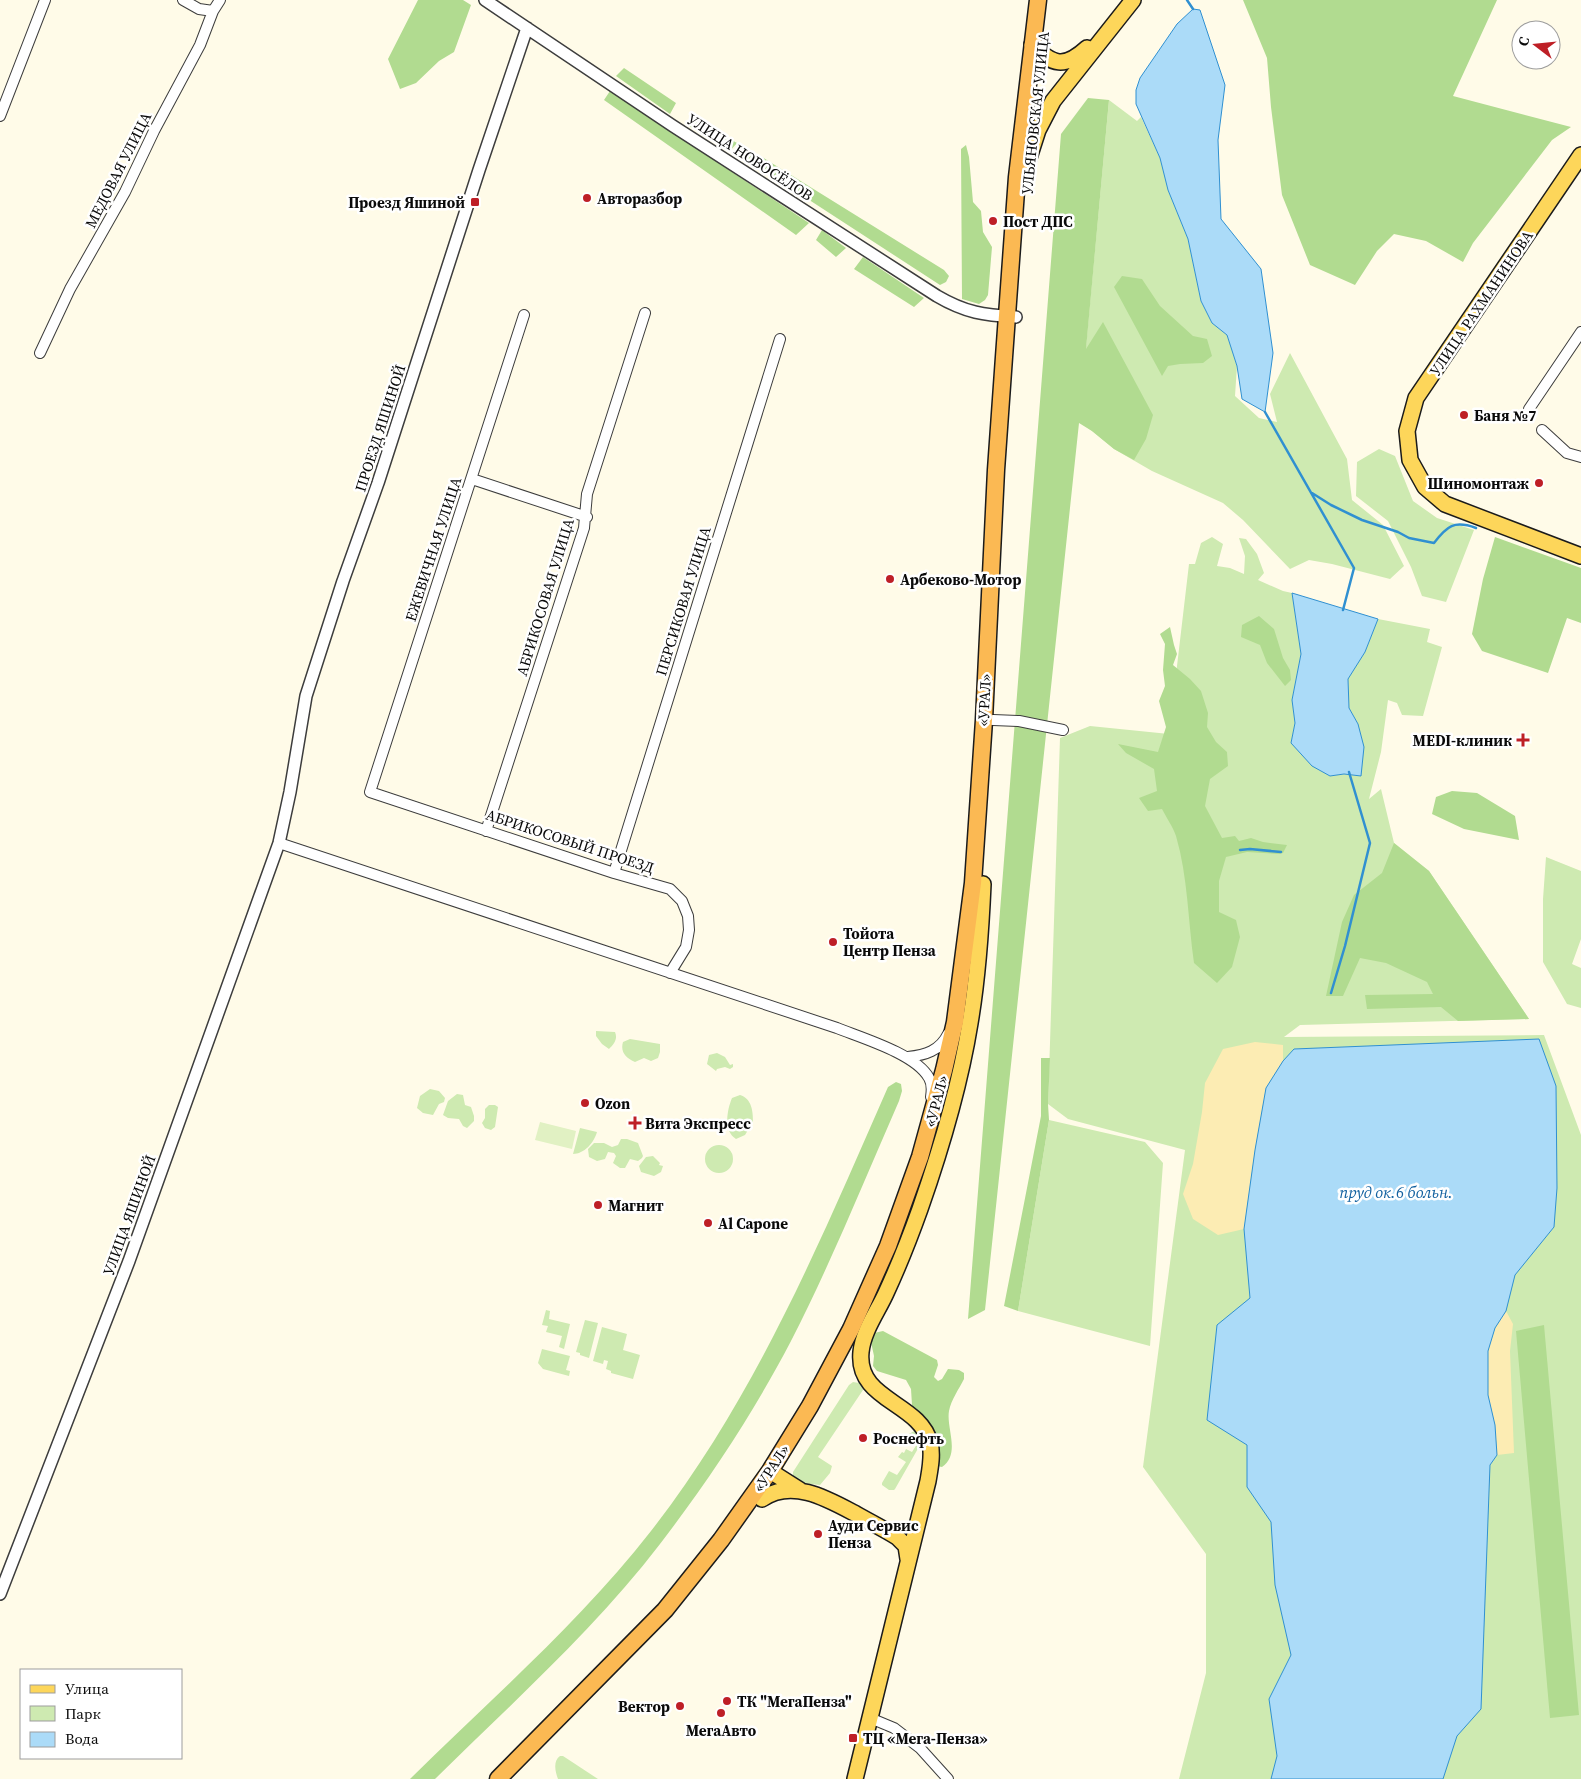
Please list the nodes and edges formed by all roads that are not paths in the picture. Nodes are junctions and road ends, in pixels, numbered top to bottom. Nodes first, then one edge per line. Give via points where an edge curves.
1 (45, 0) edge
2 (183, 0) edge
3 (220, 0) edge
4 (486, 0) edge
5 (1038, 0) edge
6 (1048, 0) edge
7 (1133, 0) edge
8 (213, 11) junction
9 (1112, 25) junction
10 (527, 28) junction
11 (1036, 49) junction
12 (0, 116) edge
13 (1581, 155) edge
14 (1028, 161) junction
15 (1014, 286) junction
16 (645, 313) dead end
17 (524, 315) dead end
18 (1012, 317) junction
19 (1581, 332) edge
20 (780, 339) dead end
21 (40, 353) dead end
22 (1529, 409) dead end
23 (1542, 430) dead end
24 (1581, 457) edge
25 (472, 479) junction
26 (586, 517) junction
27 (1581, 556) edge
28 (993, 720) junction
29 (1063, 730) dead end
30 (370, 792) joint
31 (486, 830) junction
32 (279, 843) junction
33 (614, 873) junction
34 (982, 884) junction
35 (670, 973) junction
36 (958, 1000) junction
37 (908, 1057) junction
38 (920, 1157) junction
39 (773, 1474) junction
40 (804, 1491) junction
41 (762, 1499) junction
42 (908, 1561) junction
43 (0, 1594) edge
44 (870, 1718) junction
45 (498, 1779) edge
46 (510, 1779) edge
47 (855, 1779) edge
48 (948, 1779) edge

1 - 12 street
2 - 8 street via 199,9
3 - 8 street, МЕДОВАЯ УЛИЦА
4 - 10 street, УЛИЦА НОВОСЁЛОВ
5 - 11 highway, УЛЬЯНОВСКАЯ УЛИЦА
6 - 11 highway, УЛЬЯНОВСКАЯ УЛИЦА
7 - 9 main road
8 - 21 street, МЕДОВАЯ УЛИЦА via 200,46 125,192 70,289
9 - 11 main road via 1071,59 1056,62
9 - 14 main road via 1053,101 1038,130
10 - 18 street, УЛИЦА НОВОСЁЛОВ via 938,296 967,311
10 - 32 street, ПРОЕЗД ЯШИНОЙ via 306,696
11 - 14 highway, УЛЬЯНОВСКАЯ УЛИЦА
11 - 15 highway, УЛЬЯНОВСКАЯ УЛИЦА via 1017,177
13 - 27 main road, УЛИЦА РАХМАНИНОВА via 1416,398 1407,431 1410,460 1425,487 1445,504
14 - 15 highway, УЛЬЯНОВСКАЯ УЛИЦА
15 - 18 highway, «УРАЛ»
16 - 26 street, АБРИКОСОВАЯ УЛИЦА via 588,494
17 - 25 street, ЕЖЕВИЧНАЯ УЛИЦА
18 - 28 highway, «УРАЛ»
18 - 36 highway, «УРАЛ» via 995,488 973,883
19 - 22 street
20 - 33 street, ПЕРСИКОВАЯ УЛИЦА
23 - 24 street via 1567,453
25 - 26 street
25 - 30 street, ЕЖЕВИЧНАЯ УЛИЦА
26 - 31 street, АБРИКОСОВАЯ УЛИЦА
28 - 29 street
28 - 34 highway, «УРАЛ»
30 - 31 street, АБРИКОСОВЫЙ ПРОЕЗД
31 - 33 street, АБРИКОСОВЫЙ ПРОЕЗД
32 - 35 street
32 - 43 street, УЛИЦА ЯШИНОЙ via 129,1261
33 - 35 street, АБРИКОСОВЫЙ ПРОЕЗД via 670,889 682,900 689,930 686,947
34 - 39 highway, «УРАЛ» via 964,1023 942,1117 915,1204 859,1333 818,1410
34 - 42 main road via 980,946 970,1024 948,1119 921,1206 865,1336 861,1353 862,1371 870,1384 915,1419 930,1442 928,1481
35 - 37 street via 837,1028
36 - 37 street via 947,1035 939,1047 921,1056
36 - 38 highway, «УРАЛ» via 944,1070
37 - 38 street via 925,1072 931,1084
38 - 39 highway, «УРАЛ» via 888,1246 855,1320
39 - 40 main road
39 - 41 highway, «УРАЛ»
39 - 45 highway, «УРАЛ» via 665,1610
40 - 41 main road via 780,1490
40 - 42 main road via 828,1499 897,1537 906,1546
41 - 46 highway, «УРАЛ» via 672,1616
42 - 44 main road
44 - 47 main road
44 - 48 street via 894,1728 920,1748

